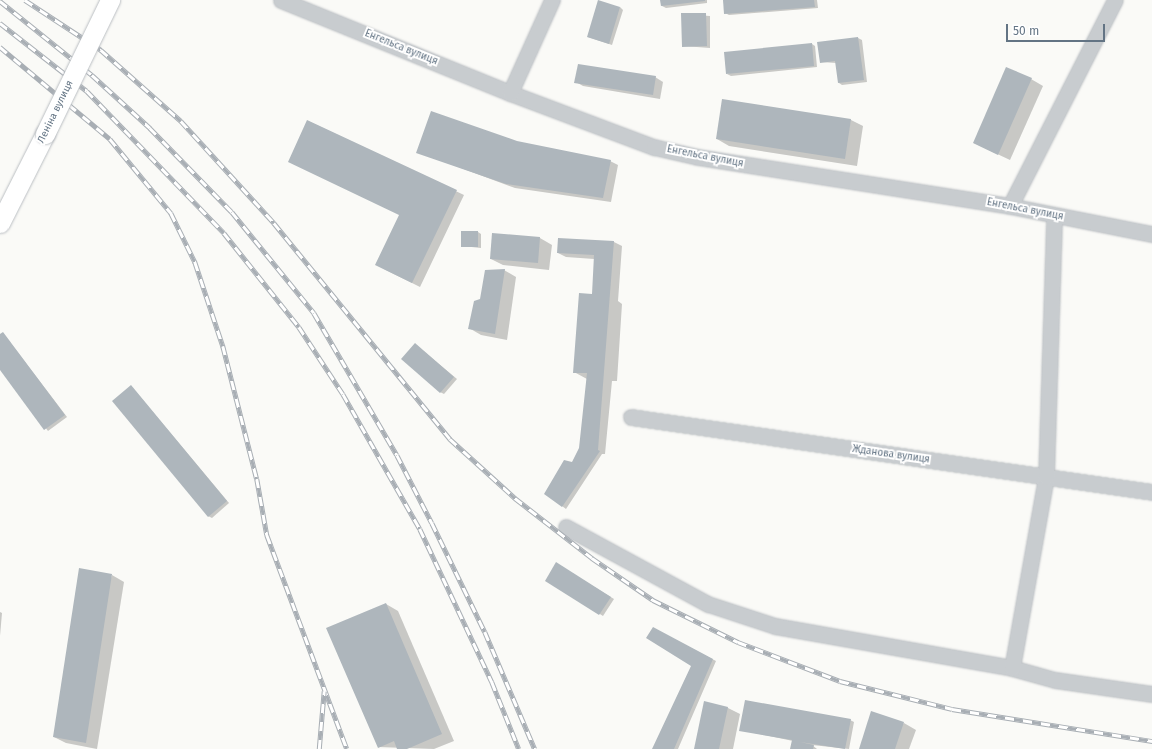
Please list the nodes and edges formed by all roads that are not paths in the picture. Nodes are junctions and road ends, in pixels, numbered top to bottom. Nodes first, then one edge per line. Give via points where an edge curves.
1 (110, 0) edge
2 (281, 0) edge
3 (552, 0) edge
4 (1115, 0) edge
5 (510, 93) junction
6 (1010, 206) junction
7 (1054, 217) junction
8 (0, 223) edge
9 (1152, 234) edge
10 (631, 417) dead end
11 (1046, 477) junction
12 (1152, 492) edge
13 (566, 527) dead end
14 (1012, 668) junction
15 (1152, 694) edge

1 - 8 main road, Леніна вулиця, bridge
2 - 5 street, Енгельса вулиця
3 - 5 street
4 - 6 street
5 - 6 street, Енгельса вулиця via 654,147 698,157
6 - 7 street, Енгельса вулиця
7 - 9 street, Енгельса вулиця
7 - 11 street
10 - 11 street, Жданова вулиця
11 - 12 street, Жданова вулиця
11 - 14 street
13 - 14 street via 708,604 775,626
14 - 15 street via 1055,680

